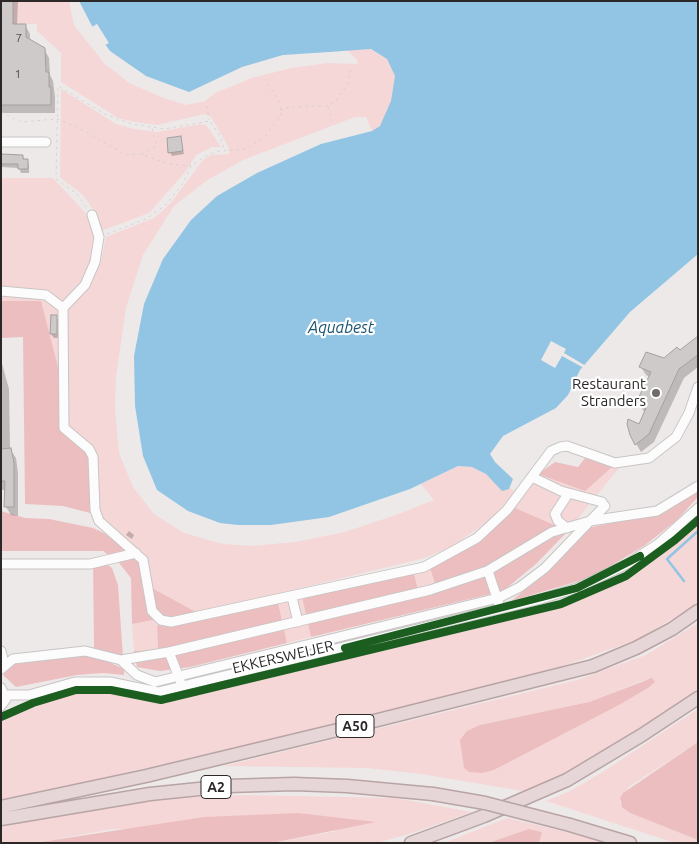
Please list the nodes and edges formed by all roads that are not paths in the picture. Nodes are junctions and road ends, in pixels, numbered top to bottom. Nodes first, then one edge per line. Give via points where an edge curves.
1 (1, 142) edge
2 (46, 142) dead end
3 (92, 215) road end
4 (1, 291) edge
5 (63, 308) junction
6 (698, 387) edge
7 (532, 476) junction
8 (698, 486) edge
9 (568, 494) junction
10 (698, 508) edge
11 (590, 521) junction
12 (567, 528) junction
13 (136, 553) junction
14 (1, 564) edge
15 (488, 571) junction
16 (292, 597) junction
17 (498, 598) junction
18 (500, 609) junction
19 (698, 611) edge
20 (298, 622) junction
21 (1, 651) edge
22 (169, 652) junction
23 (121, 660) junction
24 (1, 662) edge
25 (1, 669) edge
26 (180, 677) junction
27 (181, 687) junction
28 (3, 691) edge
29 (698, 698) edge
30 (1, 706) edge
31 (1, 807) edge
32 (1, 819) edge
33 (410, 843) edge
34 (630, 843) edge

1 - 2 street
3 - 5 street via 99,237 95,262 85,285
4 - 5 street via 46,295
5 - 13 street via 64,428 89,449 93,457 98,521
6 - 7 street via 676,437 649,458 615,463 567,446 560,447 551,451
7 - 9 street
7 - 16 street via 507,510 477,538 424,567
8 - 11 street via 657,511
9 - 11 street via 604,504
9 - 12 street via 555,514
10 - 18 street, EKKERSWEIJER via 658,544 626,564 576,588
11 - 12 street
11 - 17 street via 545,568 520,587
12 - 15 street via 552,532
13 - 14 street via 90,564
13 - 16 street via 143,560 152,611 160,620 171,622
15 - 17 street
15 - 20 street via 430,590
16 - 20 street
17 - 18 street
17 - 26 street
18 - 27 street, EKKERSWEIJER
19 - 31 highway, A50 via 636,648 584,668 146,776
20 - 22 street
21 - 24 street
22 - 23 street
22 - 26 street
23 - 25 street via 85,651 14,659
23 - 26 street via 138,675 155,682
26 - 27 street
27 - 28 street, EKKERSWEIJER via 158,692 110,682 75,682 21,696
28 - 30 street
29 - 33 highway via 567,780 484,816
32 - 34 highway, A2, bridge via 150,794 228,786 294,784 433,794 495,806

